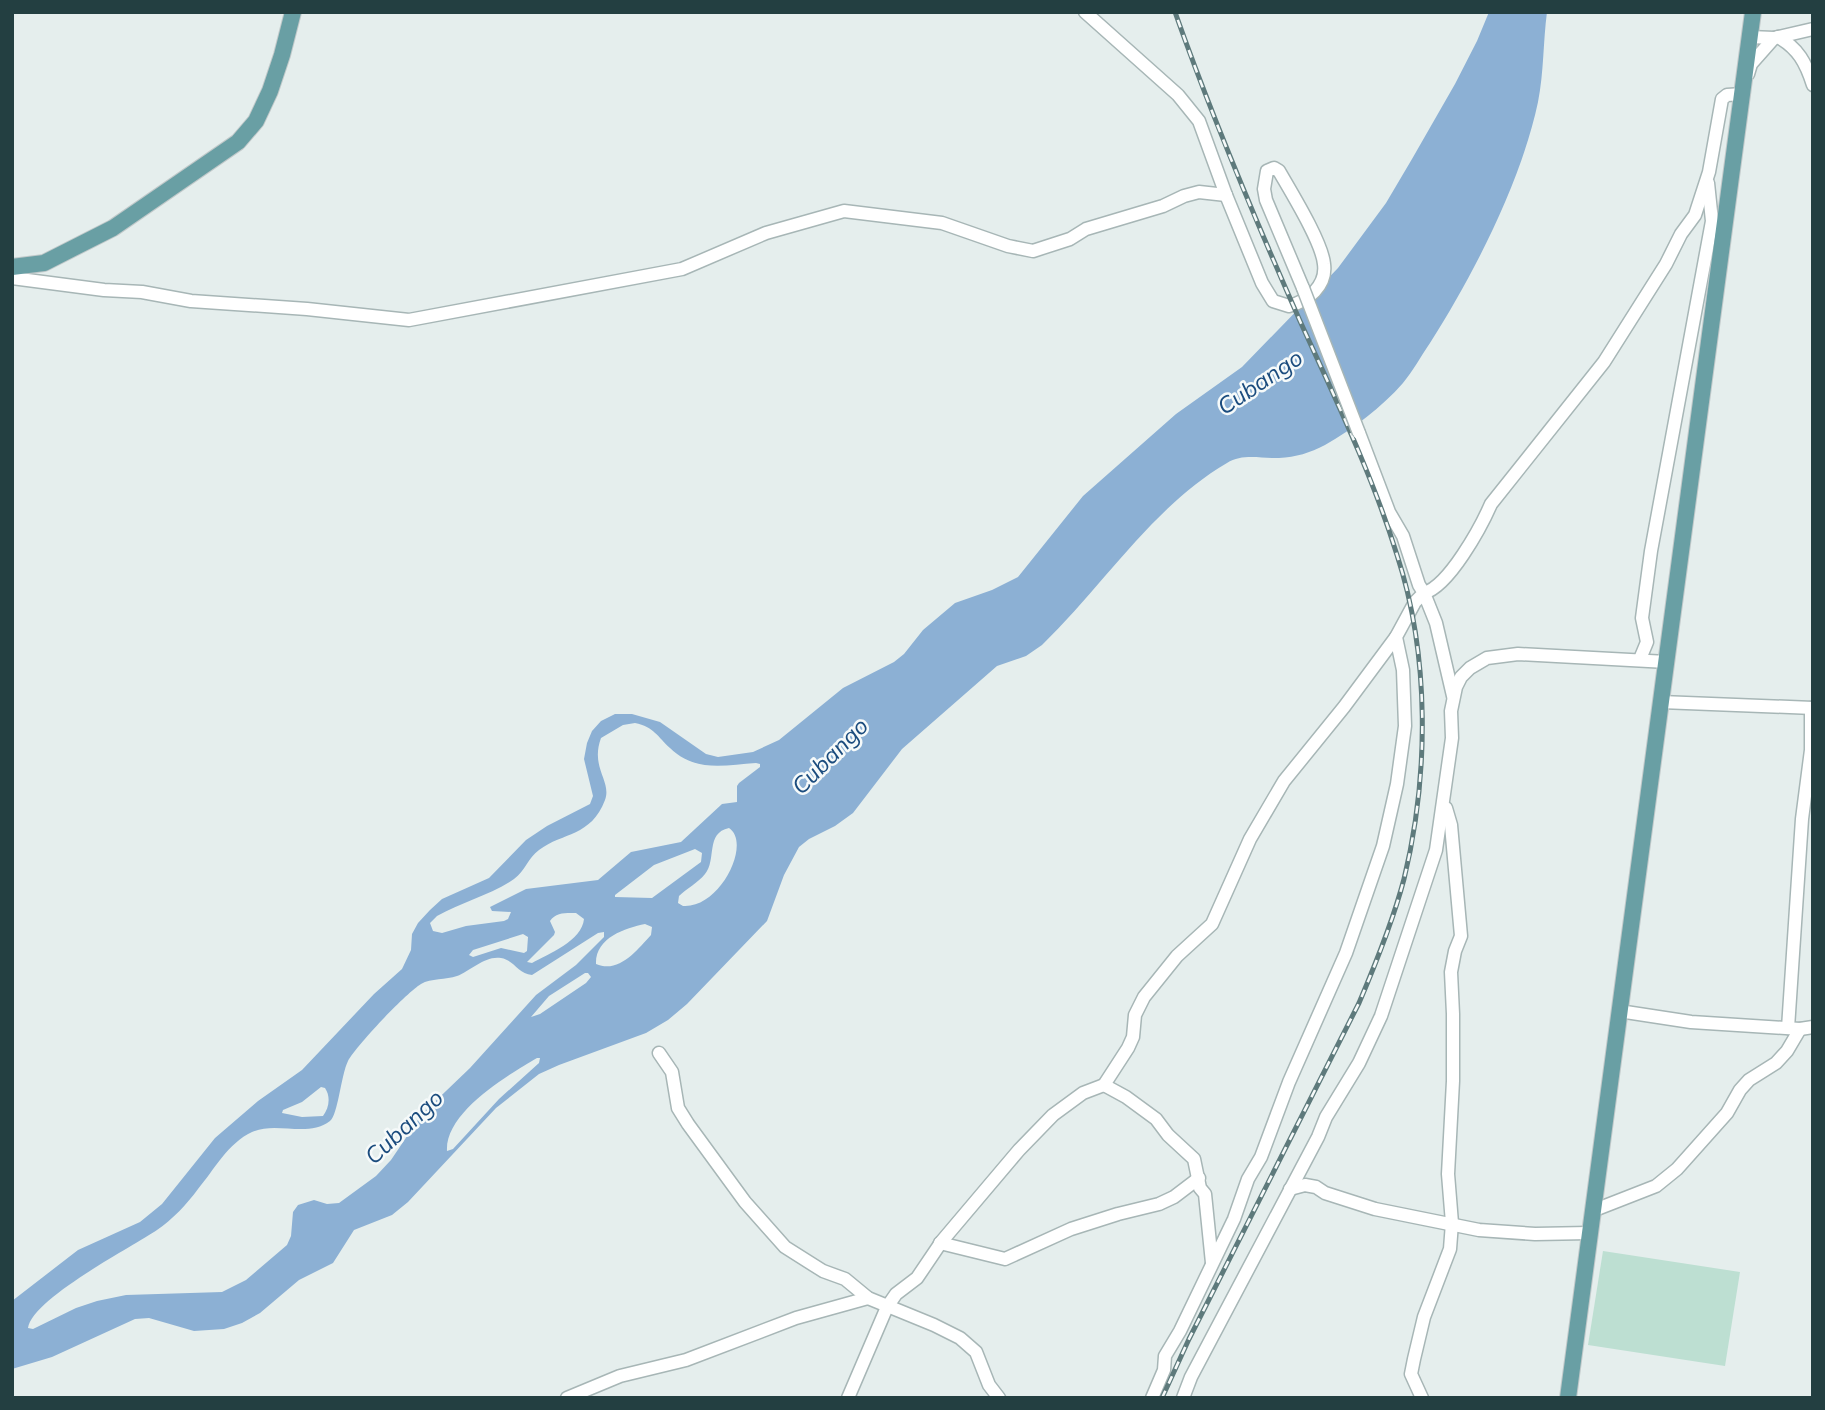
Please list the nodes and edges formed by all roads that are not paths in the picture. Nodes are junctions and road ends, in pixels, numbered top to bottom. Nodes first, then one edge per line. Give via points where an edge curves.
1 (293, 12) edge
2 (1085, 12) edge
3 (1754, 12) edge
4 (1813, 29) edge
5 (1750, 37) junction
6 (1776, 38) junction
7 (1813, 85) edge
8 (1743, 88) junction
9 (1707, 179) junction
10 (1226, 194) junction
11 (12, 267) edge
12 (12, 278) edge
13 (1424, 593) junction
14 (1396, 637) junction
15 (1640, 659) junction
16 (1667, 662) junction
17 (1454, 696) junction
18 (1661, 702) junction
19 (1812, 708) edge
20 (1444, 802) junction
21 (1619, 1011) junction
22 (1800, 1028) edge
23 (659, 1053) dead end
24 (1104, 1086) junction
25 (1199, 1178) junction
26 (1290, 1189) junction
27 (1592, 1211) junction
28 (1451, 1223) junction
29 (1589, 1233) junction
30 (940, 1243) junction
31 (1212, 1264) junction
32 (867, 1298) junction
33 (887, 1307) junction
34 (567, 1398) edge
35 (848, 1398) edge
36 (999, 1398) edge
37 (1152, 1398) edge
38 (1183, 1398) edge
39 (1422, 1398) edge
40 (1567, 1398) edge

1 - 11 main road via 270,91 256,121 238,142 113,228 44,262
2 - 10 street via 1178,95 1194,115
3 - 5 main road
4 - 6 street
5 - 6 street
5 - 8 main road
6 - 7 street via 1799,53
6 - 8 street via 1751,64
8 - 9 street via 1722,99
8 - 16 main road
9 - 13 street via 1695,215 1604,362 1492,504 1447,576
9 - 15 street via 1712,221 1651,551 1642,618 1647,642
10 - 12 street via 1184,196 1033,251 942,223 844,211 766,233 682,269 409,320 191,301
10 - 13 street, bridge via 1269,296 1278,304 1294,305 1310,297 1318,288 1324,264 1319,247 1279,171 1267,171 1266,200 1303,288 1359,433 1389,512
13 - 14 street
13 - 17 street
14 - 24 street via 1284,781 1212,924 1143,997 1133,1037
14 - 31 street via 1403,670 1405,726 1398,784 1383,846 1346,953
15 - 16 street
15 - 17 street via 1518,654 1487,658 1461,677
16 - 18 main road
17 - 20 street
18 - 19 street
18 - 21 main road
19 - 22 street via 1802,819
20 - 26 street via 1436,850 1381,1016
20 - 28 street via 1451,825 1461,936 1451,972
21 - 22 street via 1691,1022
21 - 27 main road
22 - 27 street via 1782,1057 1749,1080 1727,1113 1677,1169 1656,1186
23 - 32 street via 672,1072 678,1108 753,1212 789,1252 845,1279
24 - 25 street via 1156,1119 1194,1159
24 - 30 street via 1083,1093 1053,1115
25 - 30 street via 1159,1204 1071,1229 1005,1259
25 - 31 street
26 - 28 street via 1316,1187 1376,1209
26 - 38 street
27 - 29 main road
28 - 29 street via 1479,1230
28 - 39 street via 1450,1249 1413,1359 1411,1374
29 - 40 main road
30 - 33 street via 917,1278
31 - 37 street via 1166,1356
32 - 33 street
32 - 34 street via 796,1318 686,1360 620,1376
33 - 35 street
33 - 36 street via 960,1338 976,1352

